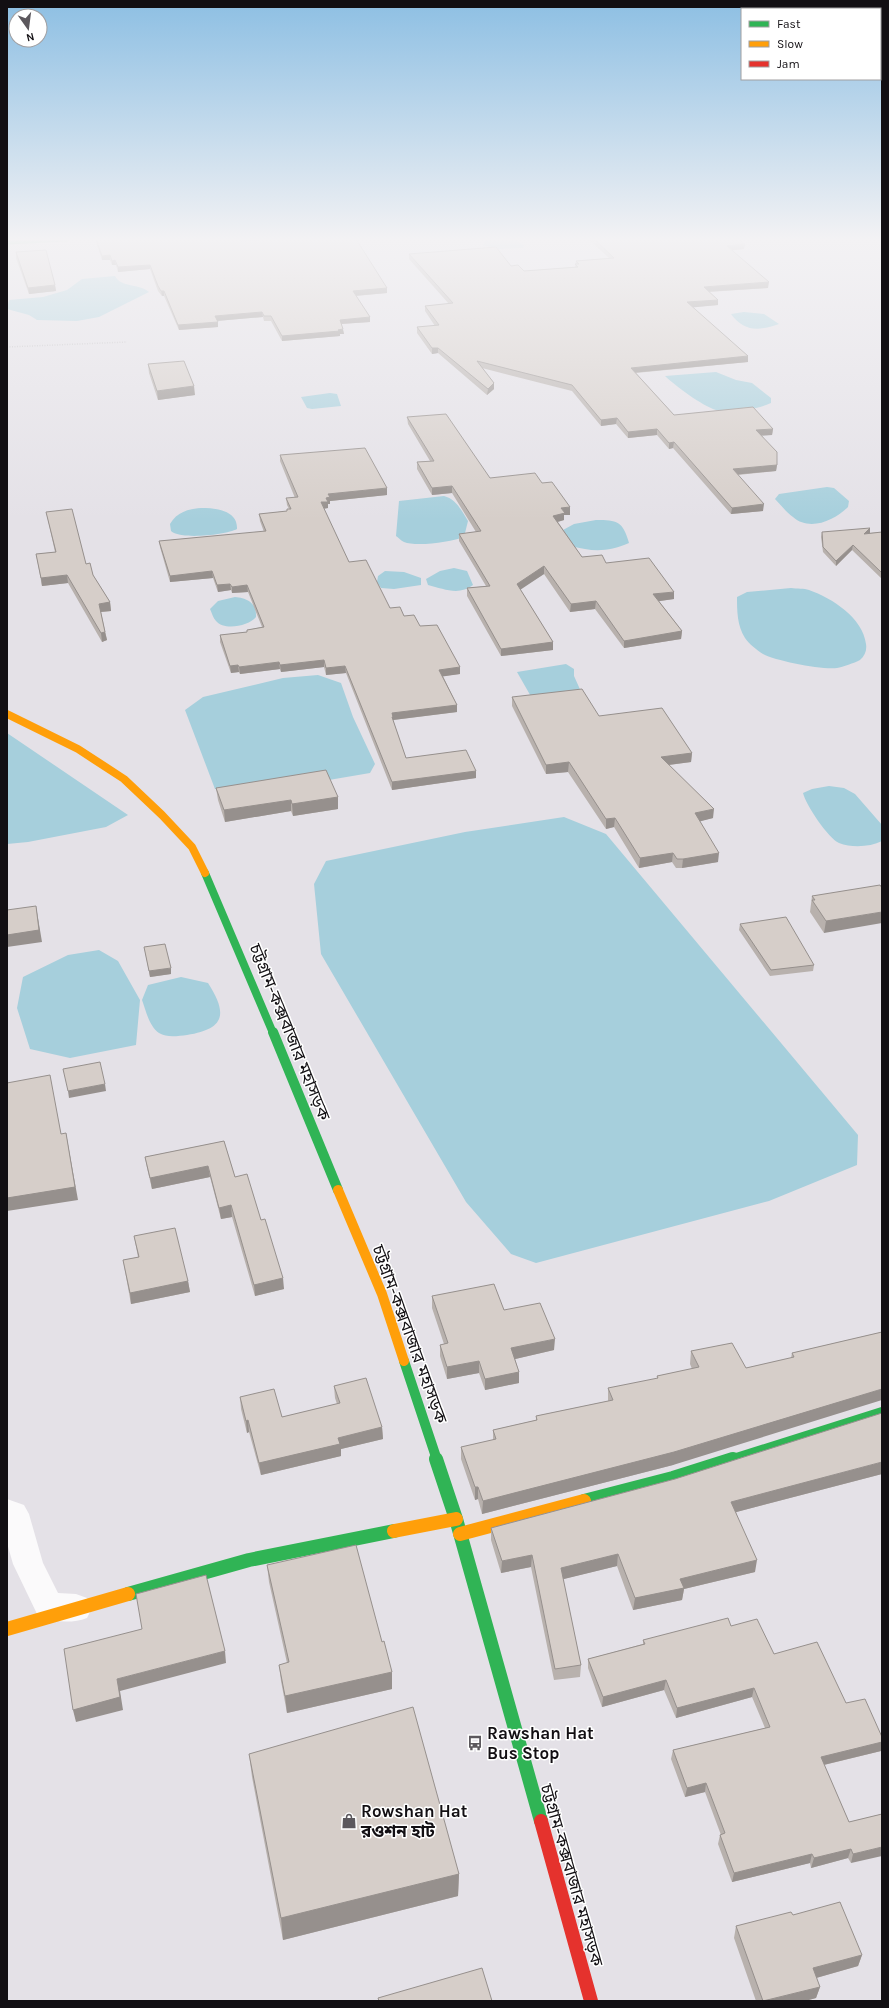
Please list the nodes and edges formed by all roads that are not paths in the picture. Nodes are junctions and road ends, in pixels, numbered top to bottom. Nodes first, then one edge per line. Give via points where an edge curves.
1 (7, 714) edge
2 (882, 1412) edge
3 (7, 1512) edge
4 (456, 1519) junction
5 (460, 1534) junction
6 (80, 1609) junction
7 (7, 1629) edge
8 (591, 2001) edge

1 - 4 main road, চট্টগ্রাম-কক্সবাজার মহাসড়ক via 78,749 124,779 192,847 243,959 313,1133 382,1294
2 - 5 main road via 673,1478
3 - 6 street via 14,1514 28,1564 49,1606
4 - 5 main road, চট্টগ্রাম-কক্সবাজার মহাসড়ক
4 - 6 main road via 249,1560
5 - 8 main road, চট্টগ্রাম-কক্সবাজার মহাসড়ক
6 - 7 main road

